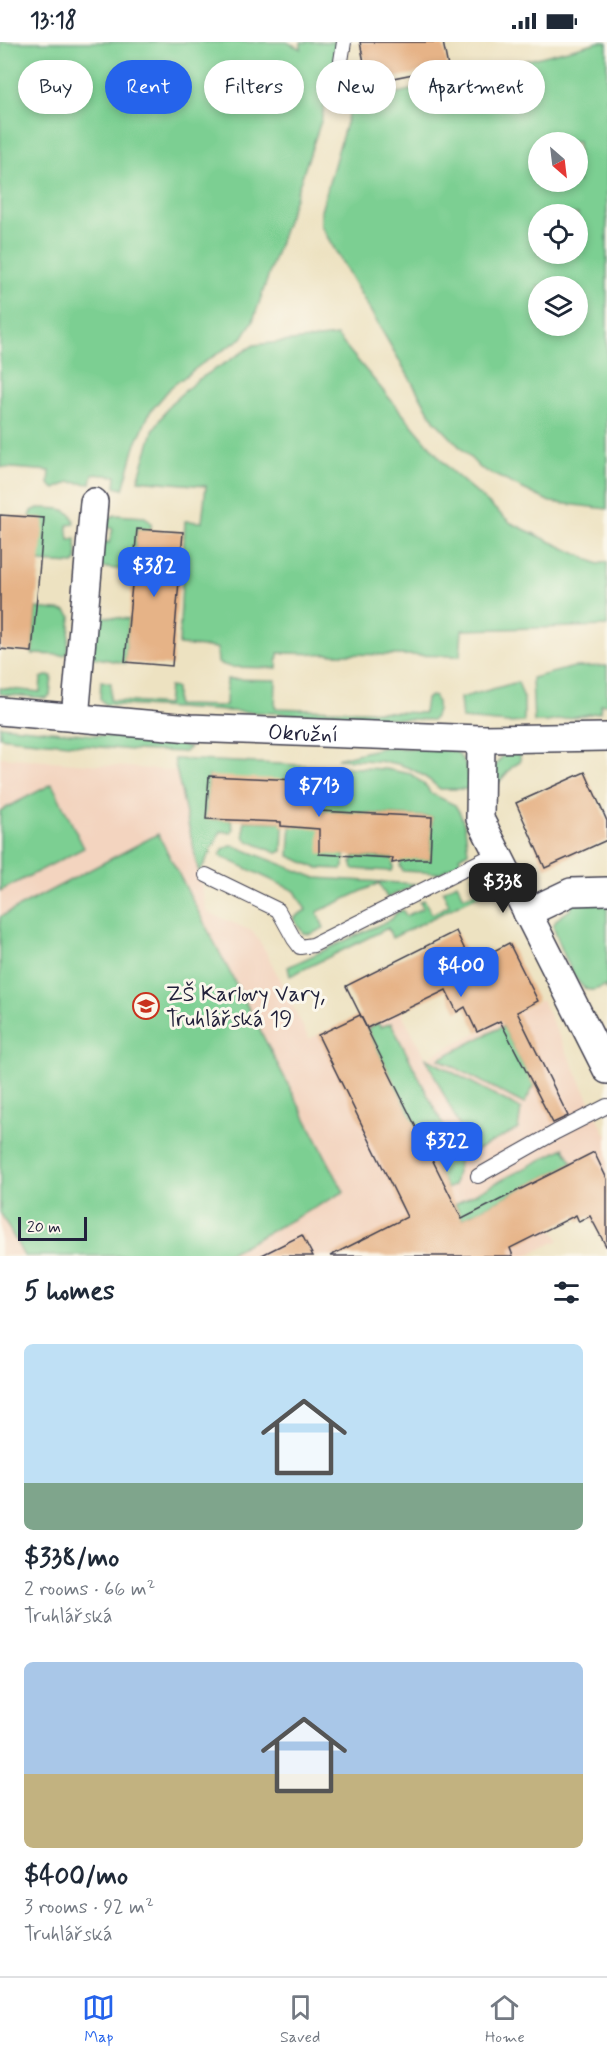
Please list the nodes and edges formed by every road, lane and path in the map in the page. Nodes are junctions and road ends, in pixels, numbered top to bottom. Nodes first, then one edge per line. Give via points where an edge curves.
1 (344, 42) edge
2 (341, 60) edge
3 (94, 502) dead end
4 (0, 711) edge
5 (75, 718) junction
6 (607, 737) edge
7 (481, 739) junction
8 (497, 853) junction
9 (206, 875) dead end
10 (607, 891) edge
11 (527, 913) junction
12 (607, 1070) edge
13 (607, 1106) edge
14 (477, 1176) dead end

1 - 2 lane
3 - 5 street
4 - 5 street, Okružní
5 - 7 street, Okružní via 190,728
6 - 7 street, Okružní
7 - 8 street via 480,819
8 - 9 lane via 313,945 300,947 278,910
8 - 11 street
10 - 11 street via 571,892
11 - 12 street
13 - 14 lane

